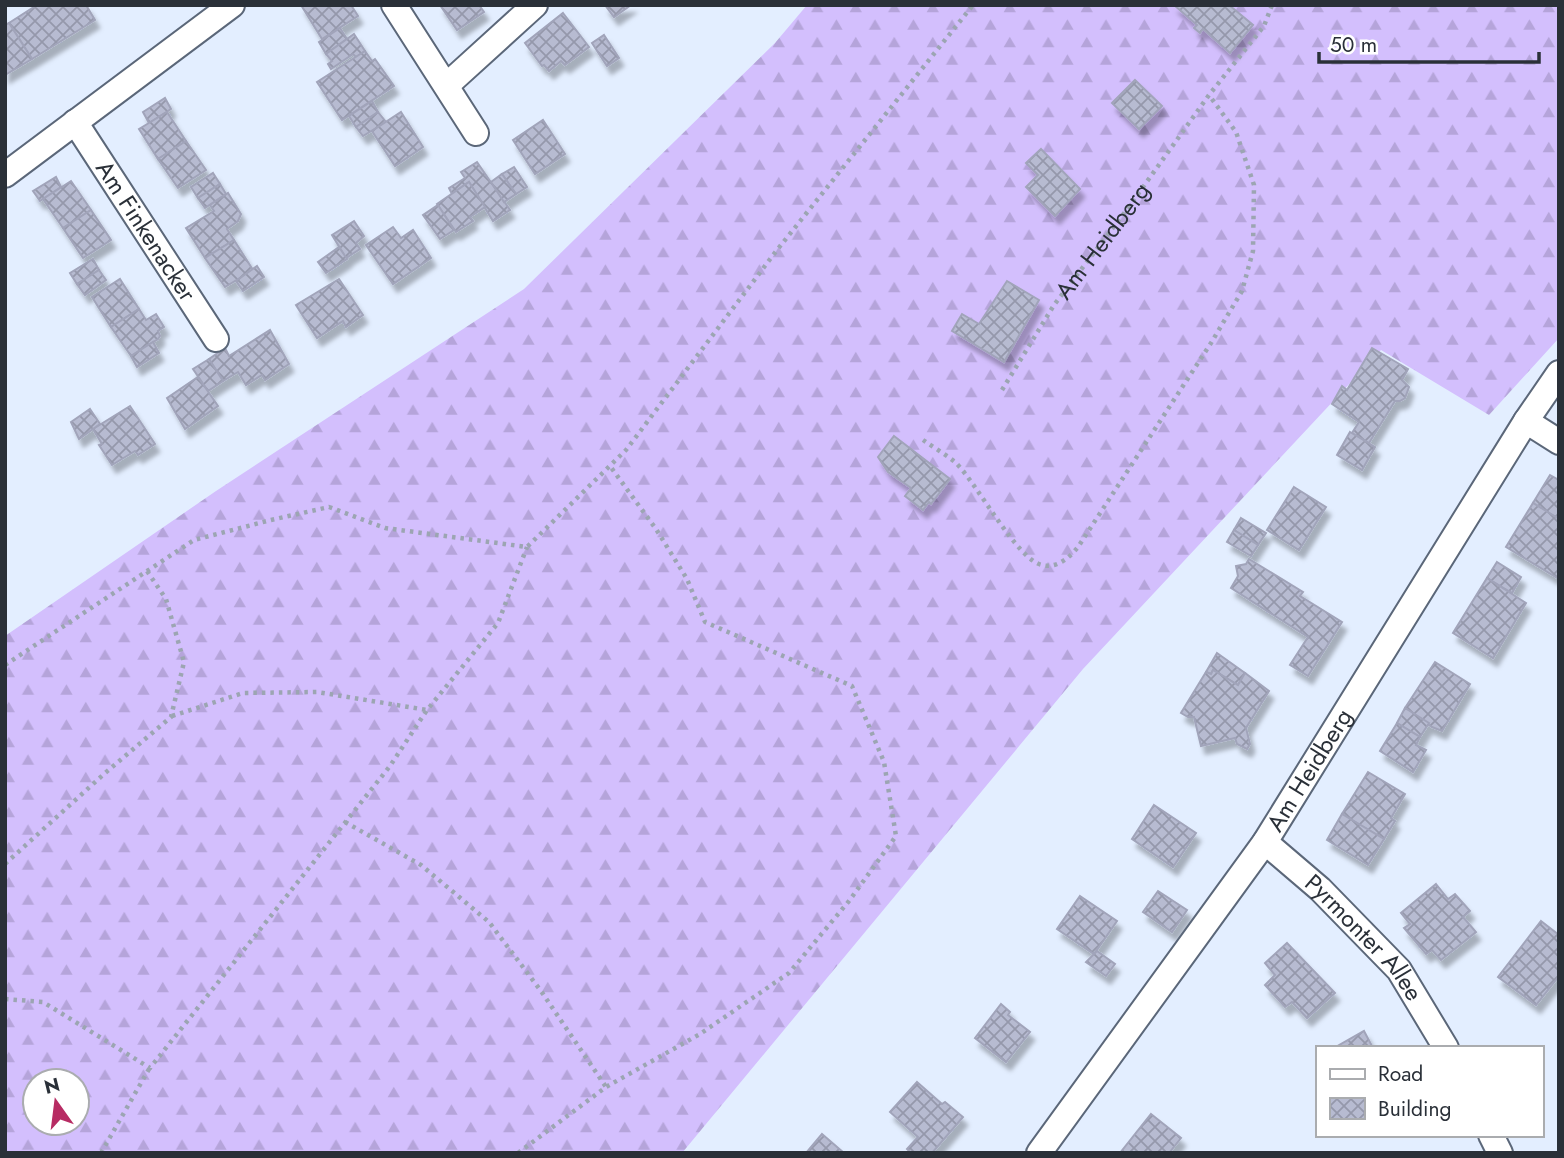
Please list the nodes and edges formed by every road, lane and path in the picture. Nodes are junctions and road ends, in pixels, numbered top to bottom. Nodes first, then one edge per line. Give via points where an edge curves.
1 (232, 5) edge
2 (394, 5) edge
3 (535, 5) edge
4 (972, 5) edge
5 (1272, 5) edge
6 (208, 13) edge
7 (447, 85) junction
8 (1209, 94) junction
9 (75, 122) junction
10 (476, 133) dead end
11 (5, 175) edge
12 (216, 339) dead end
13 (1559, 373) edge
14 (1002, 390) dead end
15 (1526, 421) junction
16 (923, 440) dead end
17 (1559, 442) edge
18 (610, 466) junction
19 (527, 547) junction
20 (147, 571) junction
21 (5, 665) edge
22 (427, 710) junction
23 (171, 717) junction
24 (345, 822) junction
25 (1265, 842) junction
26 (5, 863) edge
27 (5, 999) edge
28 (1445, 1046) edge
29 (150, 1068) junction
30 (606, 1087) junction
31 (1492, 1137) edge
32 (101, 1153) edge
33 (518, 1153) edge
34 (1039, 1153) edge
35 (1500, 1153) edge

1 - 6 street
2 - 7 street
3 - 7 street
4 - 18 path
5 - 8 path, Am Heidberg via 1264,26
6 - 9 street
7 - 10 street
8 - 14 path, Am Heidberg via 1054,305
8 - 16 path via 1236,132 1254,185 1253,251 1242,292 1078,547 1068,559 1054,565 1042,566 1028,559 978,488 954,461
9 - 11 street
9 - 12 street, Am Finkenacker
13 - 15 street, Am Heidberg
15 - 17 street
15 - 25 street, Am Heidberg
18 - 19 path
18 - 30 path via 687,579 705,622 852,686 884,762 896,836 789,973 700,1034
19 - 20 path via 385,528 329,507 194,540
19 - 22 path via 498,623
20 - 21 path
20 - 23 path via 166,599 184,662
22 - 23 path via 317,692 243,693
22 - 24 path
23 - 26 path
24 - 29 path
24 - 30 path via 421,865 489,922
25 - 28 street, Pyrmonter Allee via 1320,889 1399,970
25 - 34 street, Am Heidberg
27 - 29 path via 43,1002
29 - 32 path
30 - 33 path
31 - 35 street

